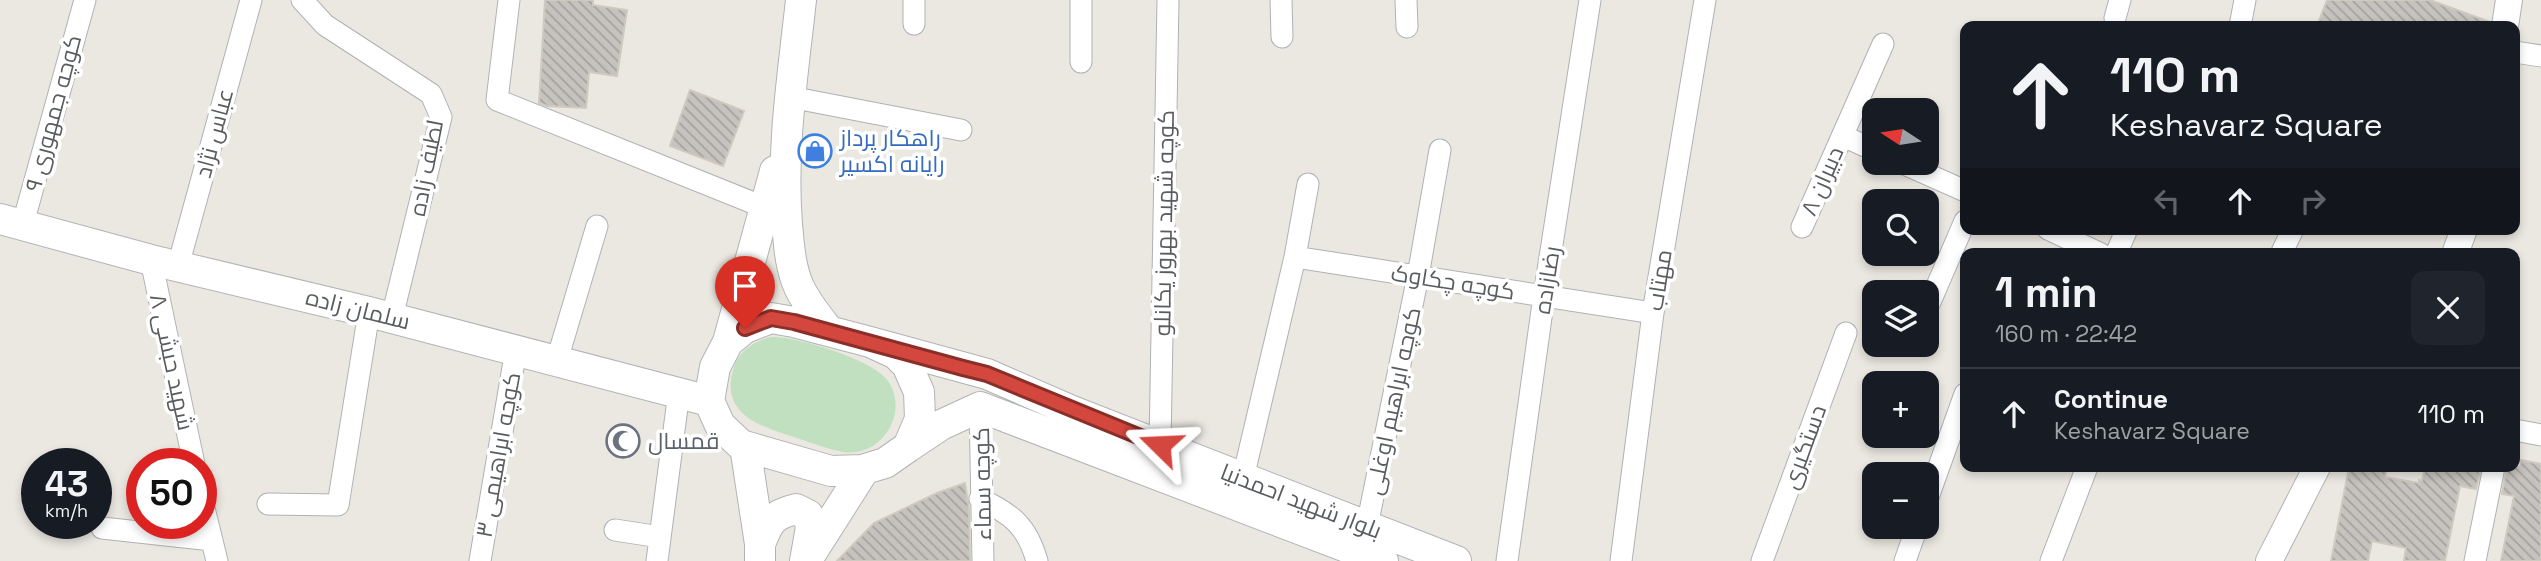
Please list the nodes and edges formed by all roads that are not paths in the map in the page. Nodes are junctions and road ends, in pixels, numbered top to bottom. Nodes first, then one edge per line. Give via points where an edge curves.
1 (85, 0) edge
2 (251, 0) edge
3 (302, 0) edge
4 (509, 0) edge
5 (801, 0) edge
6 (914, 0) edge
7 (1081, 0) edge
8 (1168, 0) edge
9 (1281, 0) edge
10 (1406, 0) edge
11 (1590, 0) edge
12 (1705, 0) edge
13 (2245, 0) edge
14 (2509, 0) edge
15 (2241, 21) edge
16 (2506, 21) edge
17 (914, 24) dead end
18 (1406, 27) dead end
19 (1282, 37) dead end
20 (1883, 44) dead end
21 (2520, 52) edge
22 (2541, 56) edge
23 (1081, 62) dead end
24 (789, 110) junction
25 (961, 130) dead end
26 (1843, 136) junction
27 (1862, 145) edge
28 (1440, 150) dead end
29 (1929, 175) edge
30 (1308, 184) dead end
31 (1960, 189) edge
32 (765, 208) junction
33 (7, 222) edge
34 (597, 226) dead end
35 (1802, 227) dead end
36 (1960, 233) edge
37 (2061, 235) edge
38 (2088, 248) edge
39 (1295, 257) junction
40 (165, 263) junction
41 (1418, 276) junction
42 (1939, 281) edge
43 (1544, 296) junction
44 (1653, 313) junction
45 (381, 315) junction
46 (829, 331) junction
47 (1846, 333) dead end
48 (728, 342) junction
49 (870, 342) junction
50 (516, 349) junction
51 (557, 360) junction
52 (987, 374) junction
53 (679, 392) junction
54 (709, 401) junction
55 (980, 407) junction
56 (1960, 408) edge
57 (2520, 431) edge
58 (2541, 435) edge
59 (1160, 445) junction
60 (745, 446) junction
61 (908, 446) junction
62 (192, 448) edge
63 (1939, 467) edge
64 (864, 470) junction
65 (2085, 472) edge
66 (2315, 472) edge
67 (2493, 472) edge
68 (1243, 478) junction
69 (981, 499) junction
70 (268, 504) dead end
71 (1367, 526) junction
72 (112, 530) edge
73 (615, 530) dead end
74 (660, 537) junction
75 (1913, 539) edge
76 (214, 551) edge
77 (760, 552) edge
78 (480, 561) edge
79 (657, 561) edge
80 (805, 561) edge
81 (983, 561) edge
82 (1037, 561) edge
83 (1383, 561) edge
84 (1456, 561) edge
85 (1507, 561) edge
86 (1621, 561) edge
87 (1762, 561) edge
88 (1905, 561) edge
89 (2051, 561) edge
90 (2269, 561) edge
91 (2475, 561) edge

1 - 33 street, کوچه جمهوری ۹
2 - 40 street, عباس نژاد
3 - 45 street, لطیف زاده via 325,25 431,94 440,117
4 - 32 street via 497,100
5 - 24 main road
6 - 17 street
7 - 23 street
8 - 59 street, کوچه شهید بهروز یکانلو
9 - 19 street
10 - 18 street
11 - 43 street, رضازاده
12 - 44 street, مهتاب
13 - 15 street
14 - 16 street
20 - 26 street, دبیران ۸
21 - 22 street
24 - 25 street
24 - 32 main road
24 - 46 main road via 785,199 790,253 798,285
26 - 27 street
26 - 35 street, دبیران ۸
28 - 41 street, کوچه ابراهیم اوغلی
29 - 31 street
30 - 39 street
32 - 48 main road
33 - 40 main road, سلمان زاده
34 - 51 street
36 - 42 street
37 - 38 street
39 - 41 street, کوچه چکاوک
39 - 68 street
40 - 45 main road, سلمان زاده
40 - 62 street, شهید حبشی ۸
41 - 43 street, کوچه چکاوک
41 - 71 street, کوچه ابراهیم اوغلی
43 - 44 street, کوچه چکاوک
43 - 85 street, رضازاده
44 - 86 street, مهتاب
45 - 50 main road, سلمان زاده
45 - 70 street, لطیف زاده via 338,505
46 - 48 main road via 771,318 745,328
46 - 49 main road
47 - 87 street, دستگیری
48 - 54 main road via 715,367
49 - 52 main road, بلوار شهید احمدنیا
49 - 61 main road via 896,354 907,365 919,392 920,419
50 - 51 main road, سلمان زاده
50 - 78 street, کوچه ابراهیمی ۳
51 - 53 main road, سلمان زاده
52 - 55 main road via 964,376 958,384 964,400
52 - 59 main road, بلوار شهید احمدنیا
53 - 54 main road, سلمان زاده
53 - 74 street
54 - 60 main road via 720,425
55 - 61 main road
55 - 69 street, کوچه سماء
55 - 83 main road, بلوار شهید احمدنیا
56 - 63 street
57 - 58 street
59 - 68 main road, بلوار شهید احمدنیا
60 - 64 main road via 831,471
60 - 77 main road
61 - 64 main road via 885,463
64 - 80 main road
65 - 89 street
66 - 90 street
67 - 91 street
68 - 71 main road, بلوار شهید احمدنیا
69 - 81 street, کوچه سماء
69 - 82 street via 1006,511 1022,526
71 - 84 main road, بلوار شهید احمدنیا
72 - 76 street
73 - 74 street
74 - 79 street
75 - 88 street
77 - 80 main road via 768,522 796,509 808,515 811,527

